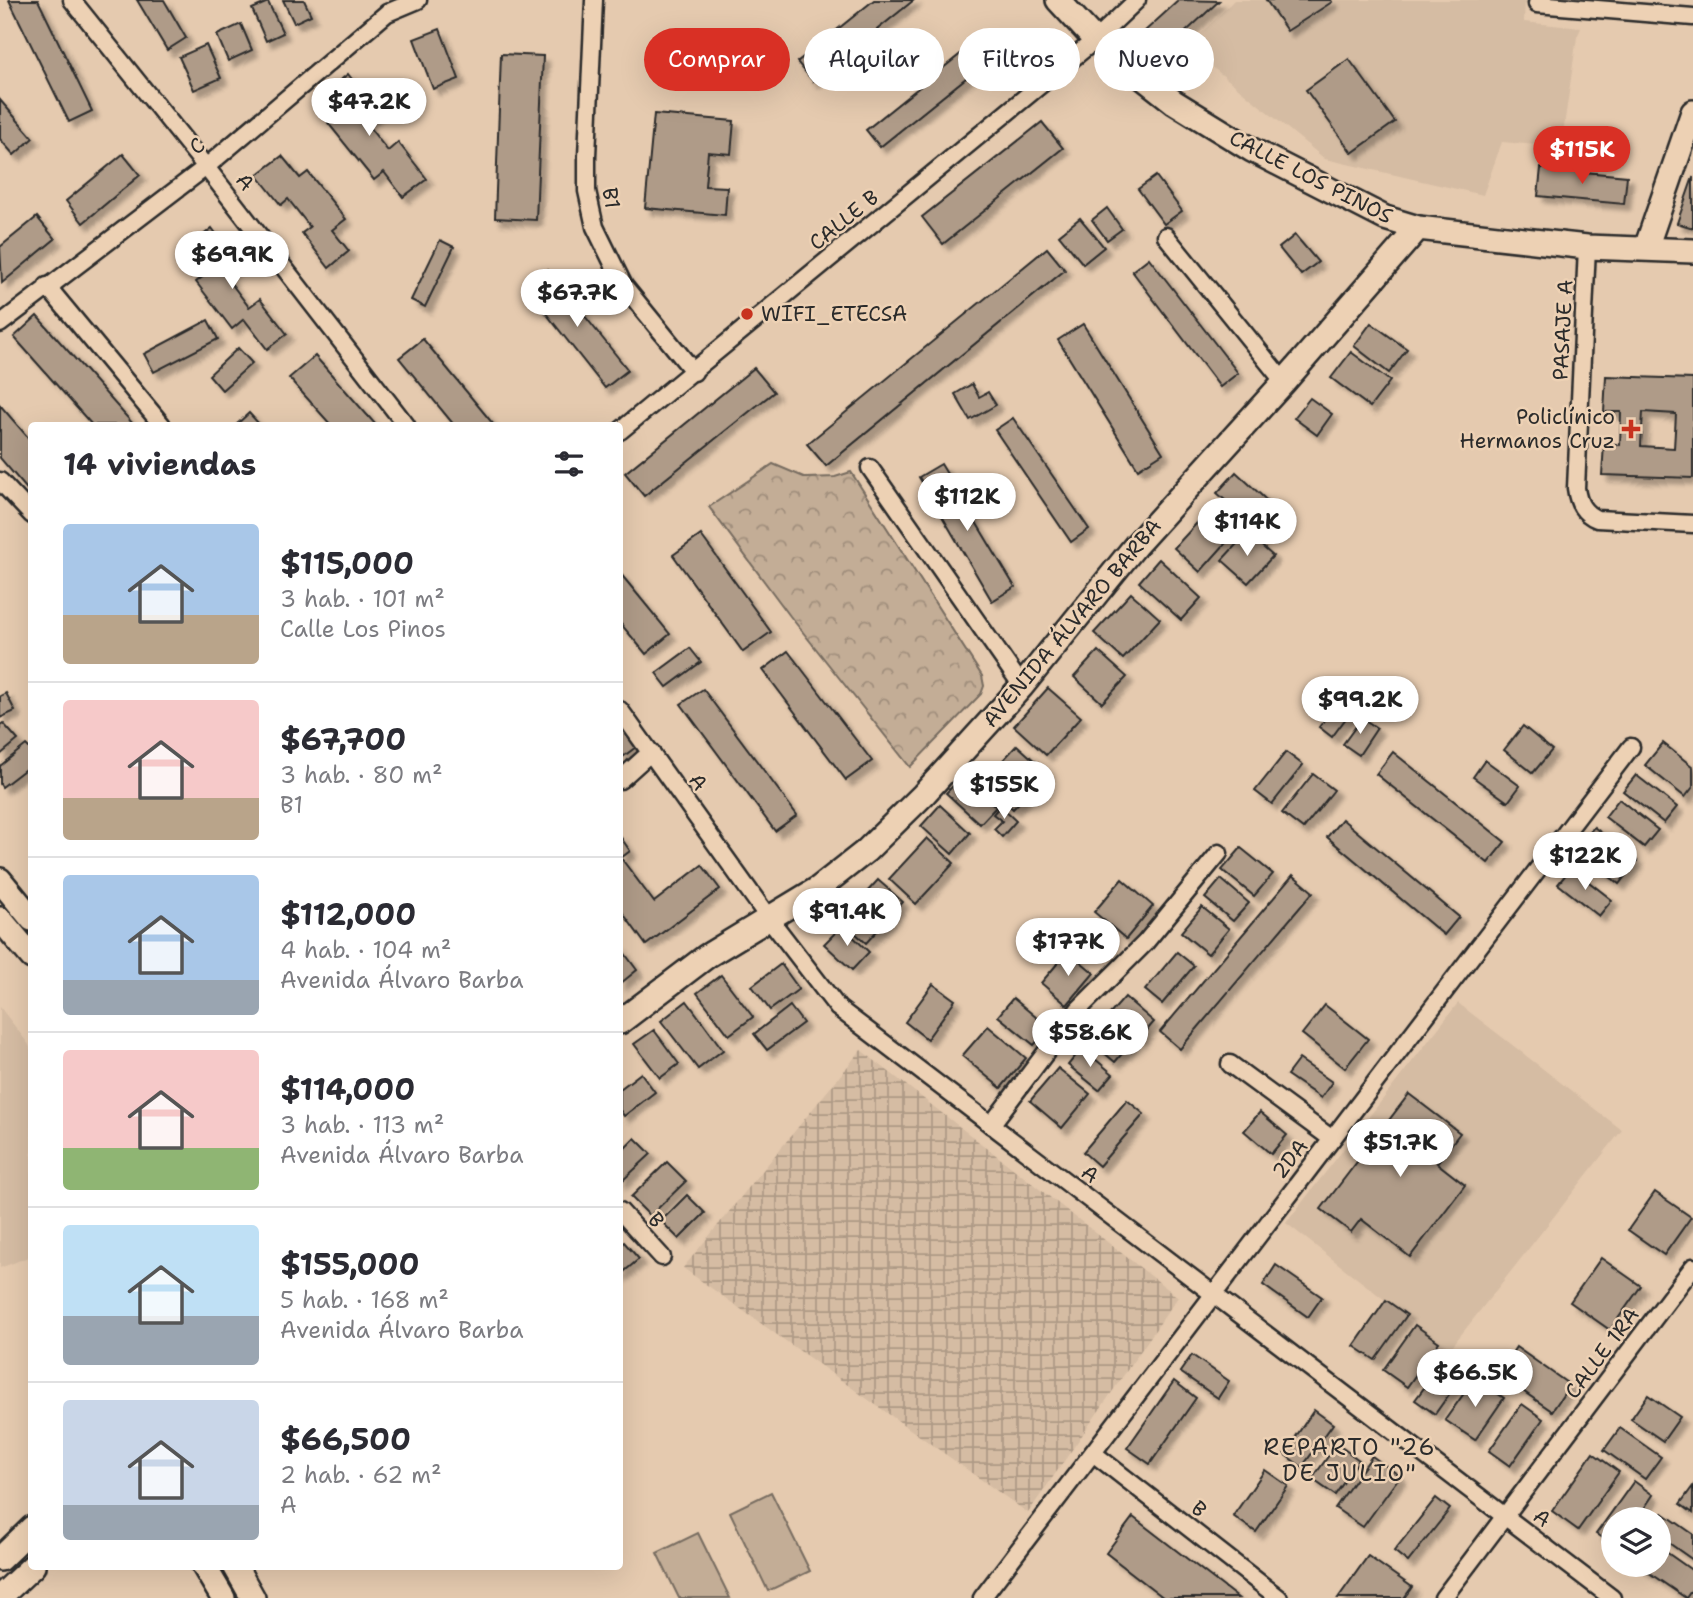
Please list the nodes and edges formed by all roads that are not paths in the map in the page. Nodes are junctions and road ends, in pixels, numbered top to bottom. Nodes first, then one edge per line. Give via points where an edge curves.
1 (72, 0) edge
2 (418, 0) edge
3 (594, 0) edge
4 (1058, 0) edge
5 (1137, 0) edge
6 (1537, 2) edge
7 (1693, 17) edge
8 (1108, 28) edge
9 (1094, 39) edge
10 (1094, 41) edge
11 (1160, 91) edge
12 (1693, 112) edge
13 (206, 167) junction
14 (1418, 228) junction
15 (1166, 236) dead end
16 (1587, 247) junction
17 (1646, 248) junction
18 (1693, 251) edge
19 (47, 286) junction
20 (0, 324) edge
21 (694, 372) junction
22 (1284, 382) junction
23 (160, 422) edge
24 (404, 422) edge
25 (623, 429) edge
26 (870, 468) dead end
27 (0, 481) edge
28 (28, 511) edge
29 (1693, 524) edge
30 (1022, 686) junction
31 (623, 714) edge
32 (1631, 747) dead end
33 (651, 752) junction
34 (623, 777) edge
35 (1219, 853) dead end
36 (0, 880) edge
37 (28, 914) edge
38 (768, 917) junction
39 (0, 919) edge
40 (28, 952) edge
41 (623, 1020) edge
42 (1230, 1064) dead end
43 (991, 1125) junction
44 (1332, 1139) junction
45 (623, 1215) edge
46 (662, 1257) dead end
47 (1693, 1267) edge
48 (1213, 1295) junction
49 (1093, 1453) junction
50 (1506, 1516) junction
51 (28, 1532) edge
52 (0, 1559) edge
53 (29, 1570) edge
54 (196, 1570) edge
55 (237, 1570) edge
56 (213, 1581) edge
57 (0, 1597) edge
58 (253, 1598) edge
59 (982, 1598) edge
60 (1279, 1598) edge
61 (1443, 1598) edge
62 (1612, 1598) edge

1 - 13 street, A
2 - 13 street, C via 387,13
3 - 21 street, B1 via 587,191 595,227 624,286
4 - 9 street, CALLE LOS PINOS
5 - 8 street
6 - 7 street
10 - 21 street, CALLE B
11 - 14 street, CALLE LOS PINOS via 1252,150 1385,218
12 - 17 street
13 - 19 street, C
13 - 24 street, A
14 - 16 street, CALLE LOS PINOS
14 - 22 street, AVENIDA ÁLVARO BARBA
15 - 22 street
16 - 17 street, CALLE LOS PINOS
16 - 29 street, PASAJE A via 1581,508 1597,519
17 - 18 street, CALLE LOS PINOS
19 - 20 street, C
19 - 23 street
21 - 25 street, CALLE B
22 - 30 street, AVENIDA ÁLVARO BARBA via 1136,545
26 - 30 street
27 - 28 street
30 - 38 street, AVENIDA ÁLVARO BARBA via 866,852 819,888
31 - 33 street, A
32 - 44 street, 2DA
33 - 34 street
33 - 38 street, A
35 - 43 street via 1145,943 1078,1010
36 - 37 street
38 - 41 street, AVENIDA ÁLVARO BARBA
38 - 43 street, A via 838,1008
39 - 40 street
42 - 44 street
43 - 48 street, A
44 - 48 street, 2DA
45 - 46 street, B
47 - 50 street, CALLE 1RA
48 - 49 street, 2DA
48 - 50 street, A
49 - 59 street, 2DA
49 - 60 street, B
50 - 61 street, CALLE 1RA
50 - 62 street, A
51 - 52 street
53 - 57 street
54 - 56 street
55 - 58 street

